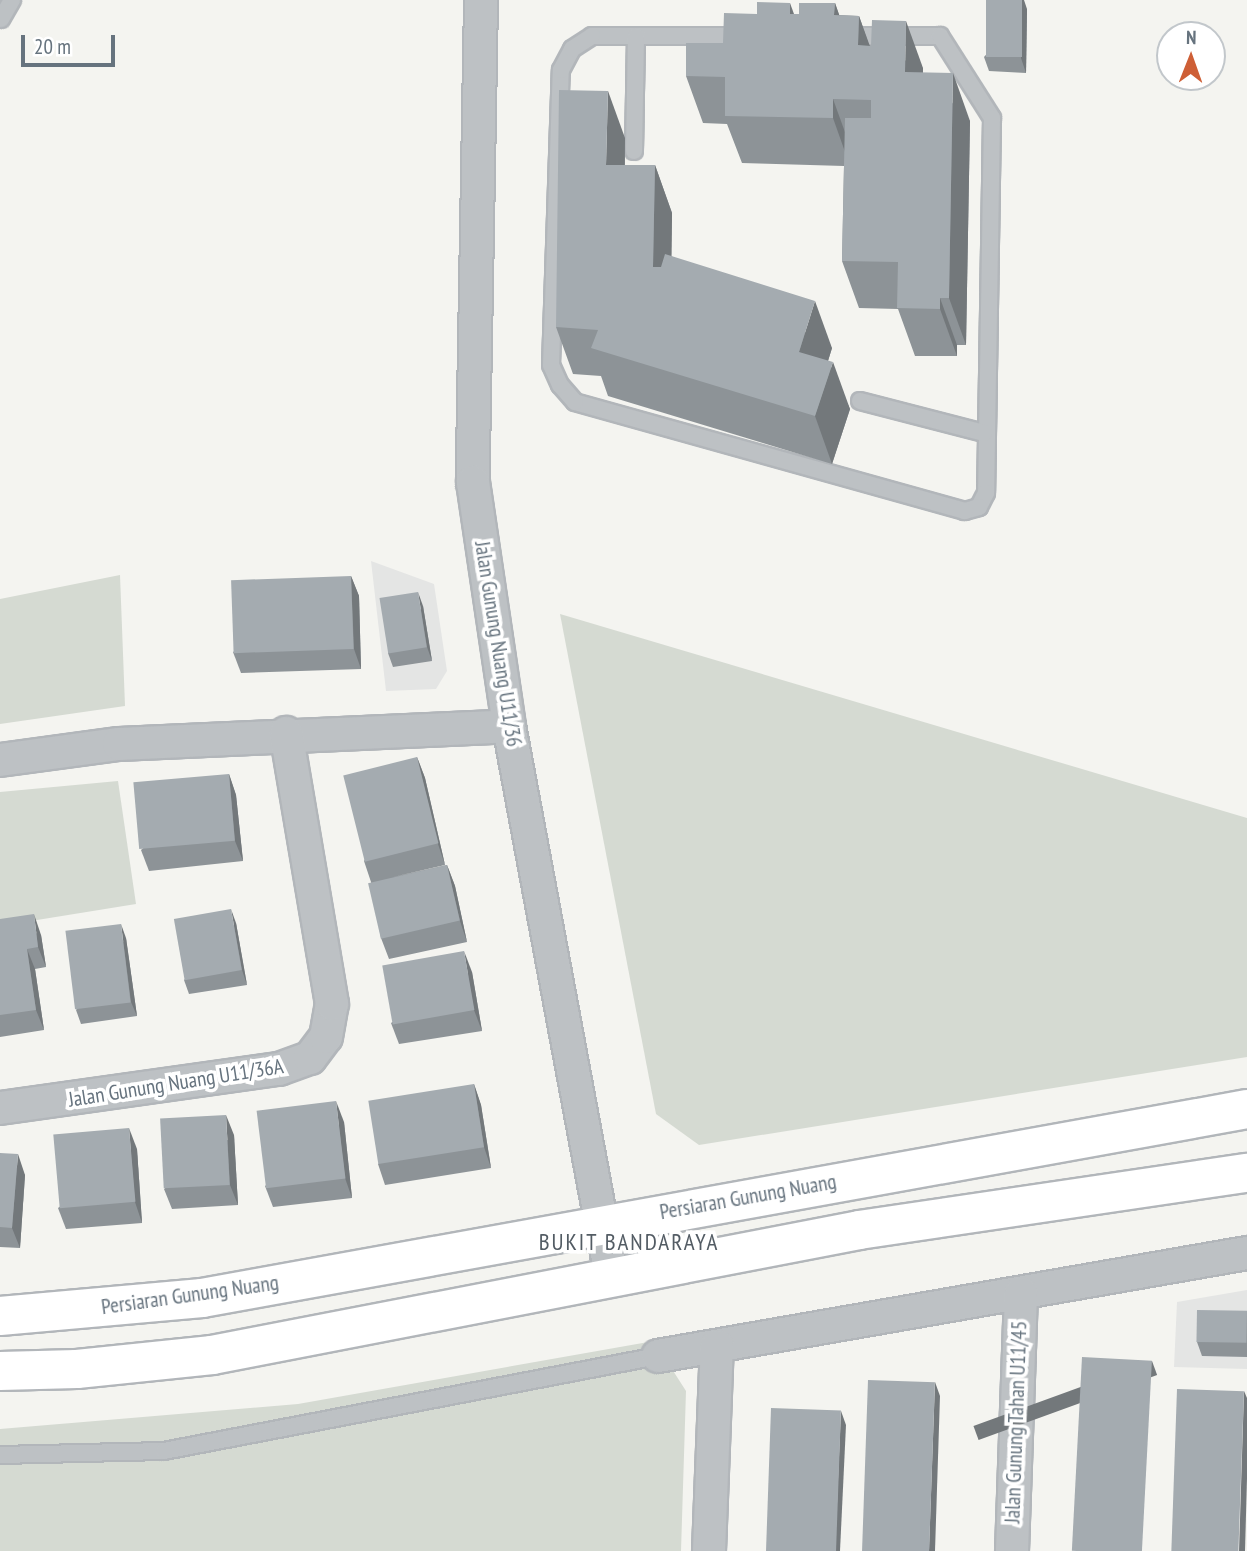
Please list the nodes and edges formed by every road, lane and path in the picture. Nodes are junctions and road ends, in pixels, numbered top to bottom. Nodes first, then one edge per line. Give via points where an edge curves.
1 (12, 0) edge
2 (481, 0) edge
3 (1, 19) edge
4 (636, 36) junction
5 (634, 152) dead end
6 (860, 401) dead end
7 (984, 433) junction
8 (509, 726) junction
9 (286, 733) junction
10 (0, 760) edge
11 (0, 1108) edge
12 (1247, 1109) edge
13 (1247, 1173) edge
14 (601, 1224) junction
15 (1247, 1253) edge
16 (612, 1280) junction
17 (1021, 1293) junction
18 (0, 1316) edge
19 (717, 1346) junction
20 (658, 1356) joint
21 (0, 1371) edge
22 (0, 1455) edge
23 (709, 1551) edge
24 (1012, 1551) edge

1 - 3 lane
2 - 8 street, Jalan Gunung Nuang U11/36 via 473,482
4 - 5 lane
4 - 7 lane via 834,30 940,36 992,118
4 - 7 lane via 592,36 572,49 561,70 551,365 560,385 575,402 965,511 979,507 986,493
6 - 7 lane
8 - 9 street
8 - 14 street, Jalan Gunung Nuang U11/36
9 - 10 street via 119,744
9 - 11 street, Jalan Gunung Nuang U11/36A via 332,1004 327,1038 310,1058 279,1069
12 - 14 street, Persiaran Gunung Nuang
13 - 16 street via 859,1230
14 - 16 street, Jalan Gunung Nuang U11/36
14 - 18 street, Persiaran Gunung Nuang via 202,1298
15 - 17 street
16 - 21 street via 212,1355 77,1369
17 - 19 street
17 - 24 street, Jalan Gunung Tahan U11/45
19 - 20 street
19 - 23 street
20 - 22 lane via 164,1451

